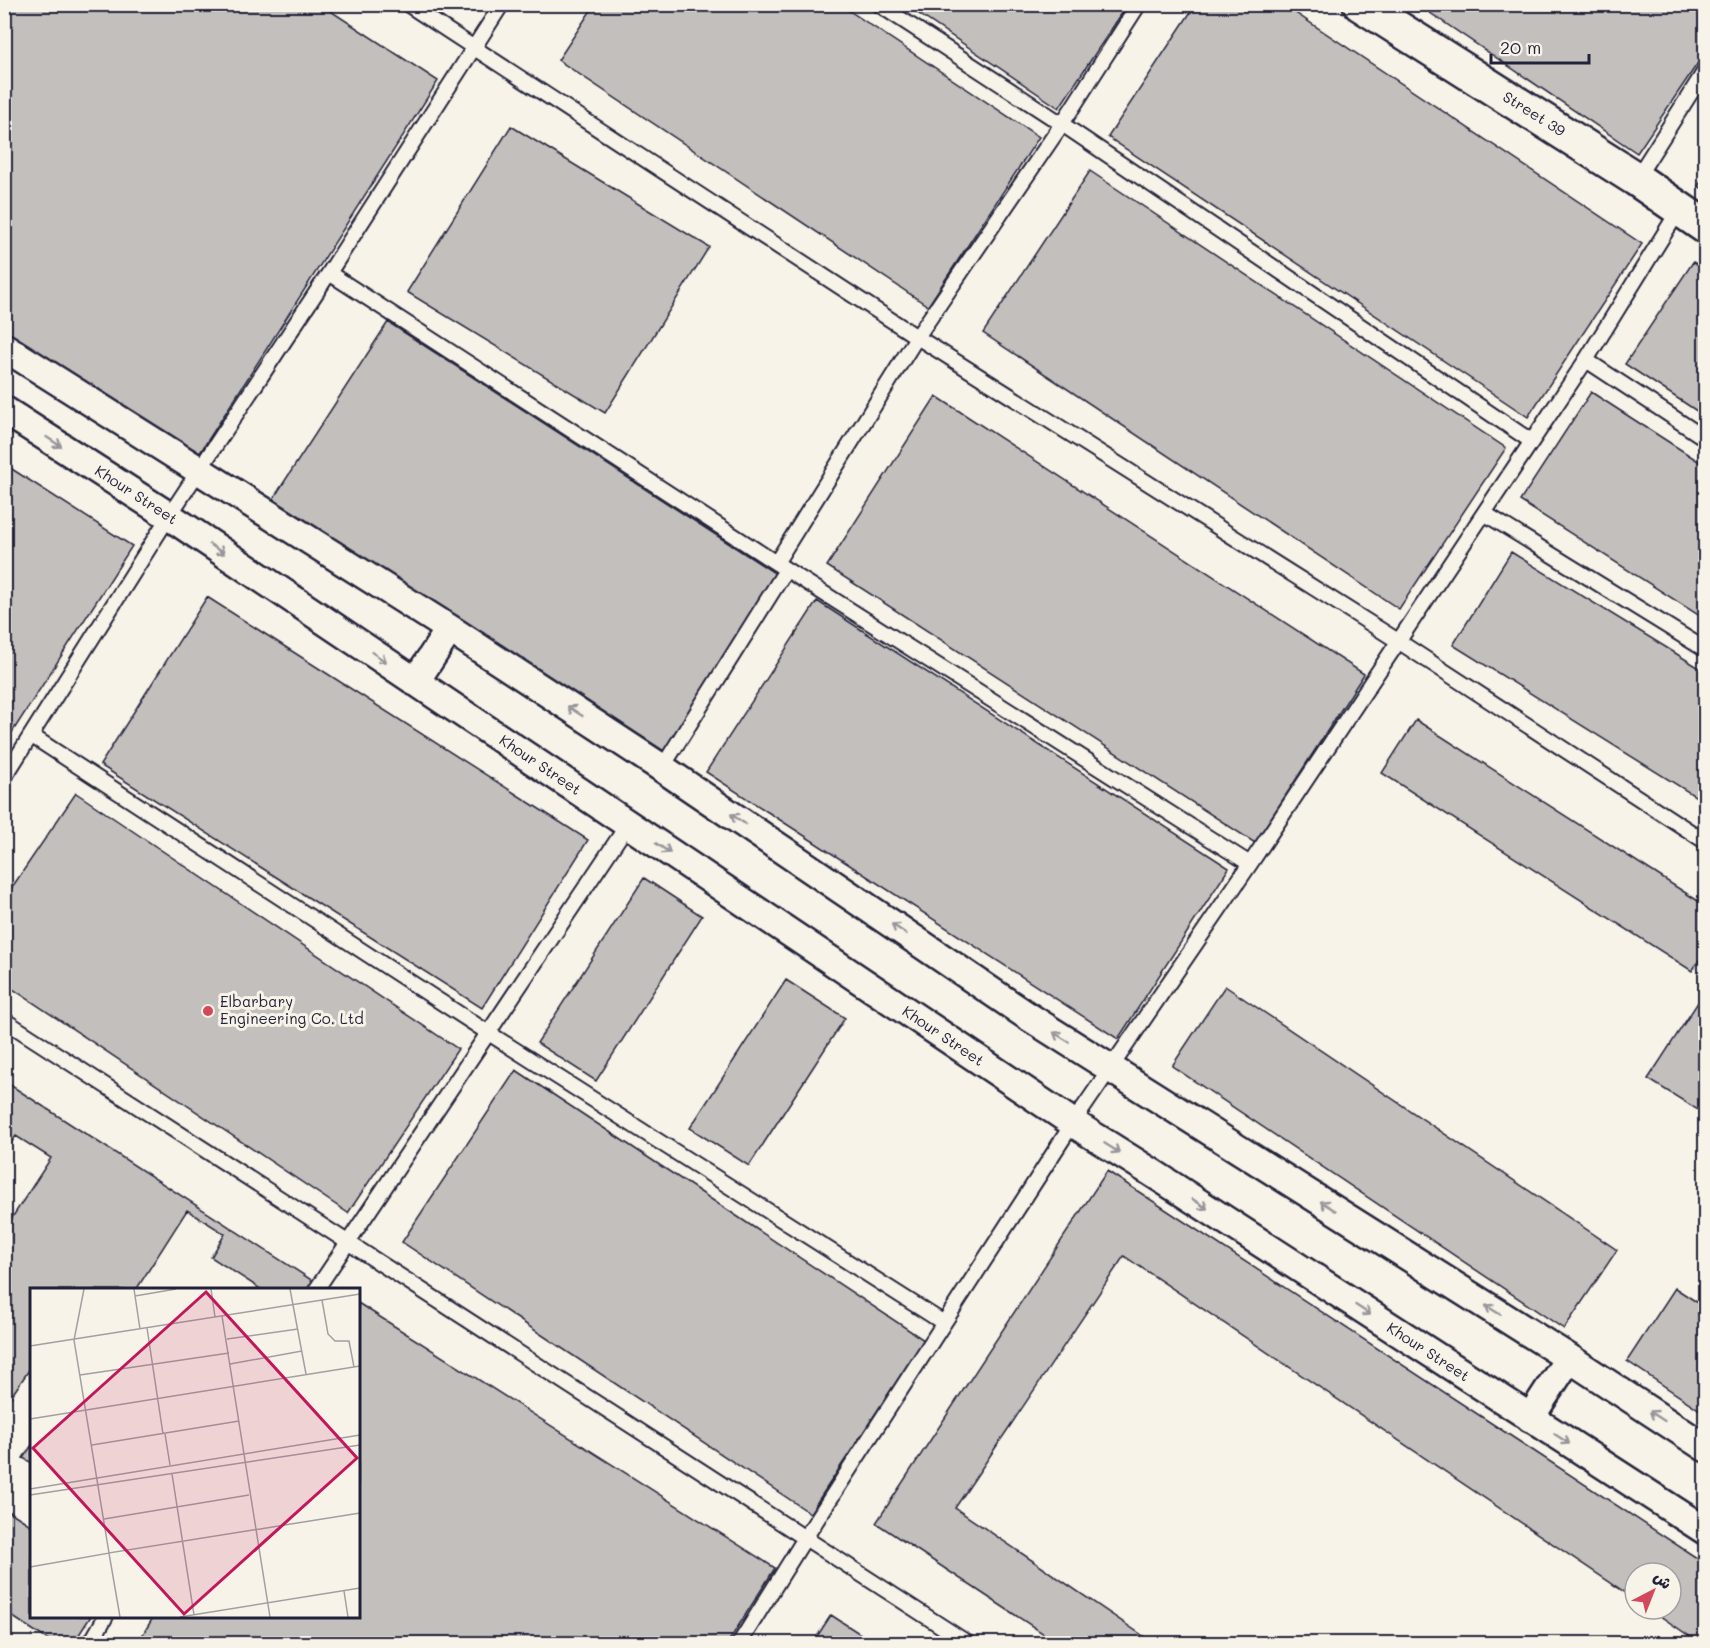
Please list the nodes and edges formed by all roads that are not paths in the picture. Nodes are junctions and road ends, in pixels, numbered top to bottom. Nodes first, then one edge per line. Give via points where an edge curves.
1 (407, 4) edge
2 (502, 4) edge
3 (878, 4) edge
4 (1139, 4) edge
5 (1360, 4) edge
6 (475, 47) junction
7 (1706, 69) edge
8 (1062, 124) junction
9 (1636, 179) junction
10 (1692, 218) edge
11 (329, 273) junction
12 (917, 337) junction
13 (4, 347) edge
14 (1586, 360) junction
15 (4, 410) edge
16 (1706, 439) edge
17 (1531, 441) junction
18 (200, 469) junction
19 (1484, 513) junction
20 (169, 516) junction
21 (781, 566) junction
22 (450, 629) junction
23 (1398, 641) junction
24 (1706, 650) edge
25 (415, 682) junction
26 (32, 736) junction
27 (662, 768) junction
28 (4, 778) edge
29 (628, 824) junction
30 (1706, 842) edge
31 (1250, 864) junction
32 (4, 1020) edge
33 (487, 1032) junction
34 (1110, 1068) junction
35 (1073, 1124) junction
36 (347, 1241) junction
37 (317, 1288) edge
38 (944, 1323) junction
39 (1569, 1358) junction
40 (1530, 1418) junction
41 (1706, 1448) edge
42 (1706, 1531) edge
43 (805, 1538) junction
44 (105, 1618) edge
45 (90, 1644) edge
46 (739, 1644) edge
47 (969, 1644) edge

1 - 6 lane
2 - 6 lane
3 - 8 lane
4 - 8 lane
5 - 9 street, Street 39
6 - 11 lane
6 - 12 lane
7 - 9 lane
8 - 12 lane
8 - 17 lane
9 - 10 street, Street 39
10 - 14 lane
11 - 18 lane
11 - 21 lane
12 - 21 lane
12 - 23 lane
13 - 18 street
14 - 16 lane
14 - 17 lane
15 -> 20 street, Khour Street
17 - 19 lane
18 - 20 lane
18 - 22 street
19 - 23 lane
19 - 24 lane
20 -> 25 street, Khour Street
20 - 26 lane
21 - 27 lane
21 - 31 lane
22 - 25 street
27 -> 22 street
23 - 30 lane
23 - 31 lane
25 - 29 street, Khour Street
26 - 28 lane
26 - 33 lane
34 -> 27 street
29 - 33 lane
29 -> 35 street, Khour Street
31 - 34 lane
32 - 36 lane
33 - 36 lane
33 - 38 lane
34 - 35 lane
39 -> 34 street
35 - 38 lane
35 -> 40 street, Khour Street
36 - 37 lane
36 - 43 lane
38 - 43 lane
39 - 40 street
41 -> 39 street
40 -> 42 street, Khour Street
43 - 46 lane
43 - 47 lane
44 - 45 lane

